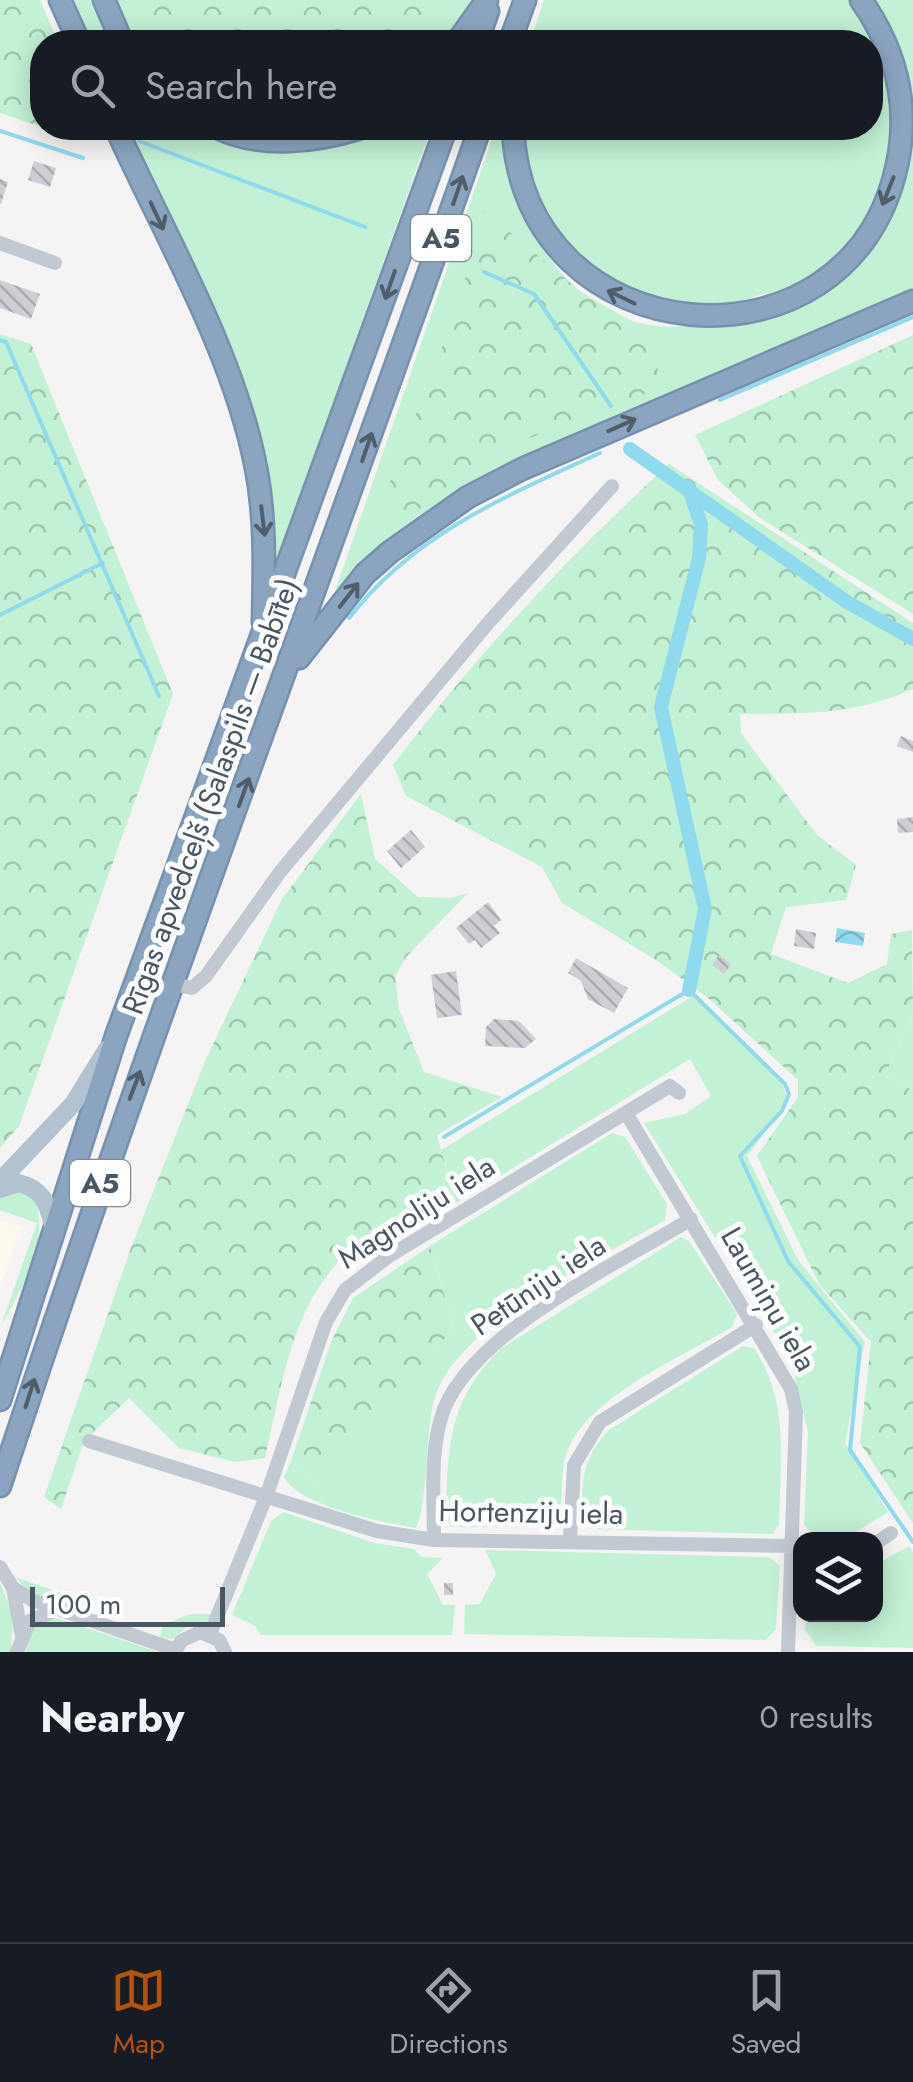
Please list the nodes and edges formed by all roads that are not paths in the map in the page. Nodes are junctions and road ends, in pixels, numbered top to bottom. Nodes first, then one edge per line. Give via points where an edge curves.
1 (60, 0) edge
2 (104, 0) edge
3 (490, 0) edge
4 (526, 0) edge
5 (861, 0) edge
6 (73, 30) edge
7 (117, 30) edge
8 (466, 30) edge
9 (481, 30) edge
10 (515, 30) edge
11 (878, 30) edge
12 (883, 39) edge
13 (121, 140) edge
14 (442, 140) edge
15 (476, 140) edge
16 (514, 140) edge
17 (0, 243) edge
18 (55, 263) dead end
19 (913, 301) edge
20 (612, 486) dead end
21 (263, 638) junction
22 (289, 672) junction
23 (174, 984) junction
24 (116, 1036) junction
25 (679, 1093) dead end
26 (626, 1113) junction
27 (0, 1181) edge
28 (0, 1190) edge
29 (691, 1219) junction
30 (53, 1226) junction
31 (756, 1324) junction
32 (0, 1400) edge
33 (89, 1441) dead end
34 (0, 1486) edge
35 (266, 1497) junction
36 (796, 1532) edge
37 (891, 1533) dead end
38 (883, 1538) edge
39 (570, 1539) junction
40 (434, 1540) junction
41 (793, 1546) edge
42 (0, 1568) edge
43 (793, 1586) edge
44 (12, 1588) junction
45 (57, 1610) junction
46 (210, 1634) junction
47 (19, 1645) edge
48 (176, 1651) edge
49 (225, 1652) edge
50 (788, 1652) edge

1 - 6 highway
2 - 7 highway
3 - 8 highway
3 - 9 highway
4 - 10 highway
5 -> 11 highway
12 -> 16 highway via 900,90 902,143 894,178 873,225 844,262 778,304 737,315 682,316 602,288 567,260 538,223 518,173
13 -> 21 highway via 223,366 256,466 265,536
14 -> 21 highway, Rīgas apvedceļš (Salaspils — Babīte) / A5
22 -> 15 highway, Rīgas apvedceļš (Salaspils — Babīte) / A5
17 - 18 street
22 -> 19 highway via 365,574 468,497
20 - 23 street via 280,872 206,976 192,988
21 - 24 highway, Rīgas apvedceļš (Salaspils — Babīte) / A5
23 -> 22 highway, Rīgas apvedceļš (Salaspils — Babīte) / A5
34 -> 23 highway, Rīgas apvedceļš (Salaspils — Babīte) / A5 via 108,1156
24 - 27 main road via 74,1104
24 - 30 highway, Rīgas apvedceļš (Salaspils — Babīte) / A5
25 - 26 street, Magnoliju iela via 670,1086
26 - 29 street, Laumiņu iela
26 - 35 street, Magnoliju iela via 389,1256 345,1290 326,1322
28 - 30 main road via 18,1183 35,1190
29 - 31 street, Laumiņu iela
29 - 40 street, Petūniju iela via 502,1335 470,1366 444,1410 434,1460
30 - 32 highway, Rīgas apvedceļš (Salaspils — Babīte) / A5
31 - 36 street, Laumiņu iela via 796,1412
31 - 39 street via 600,1422 574,1466
33 - 35 street, Hortenziju iela
35 - 40 street, Hortenziju iela via 376,1531
35 - 46 street, Magnoliju iela
37 - 38 street
39 - 40 street, Hortenziju iela
39 - 41 street, Hortenziju iela
42 - 44 street
43 - 50 street, Laumiņu iela
44 - 45 street
44 - 47 street
45 - 47 street via 30,1621
45 - 48 street
46 - 48 street via 190,1634
46 - 49 street

